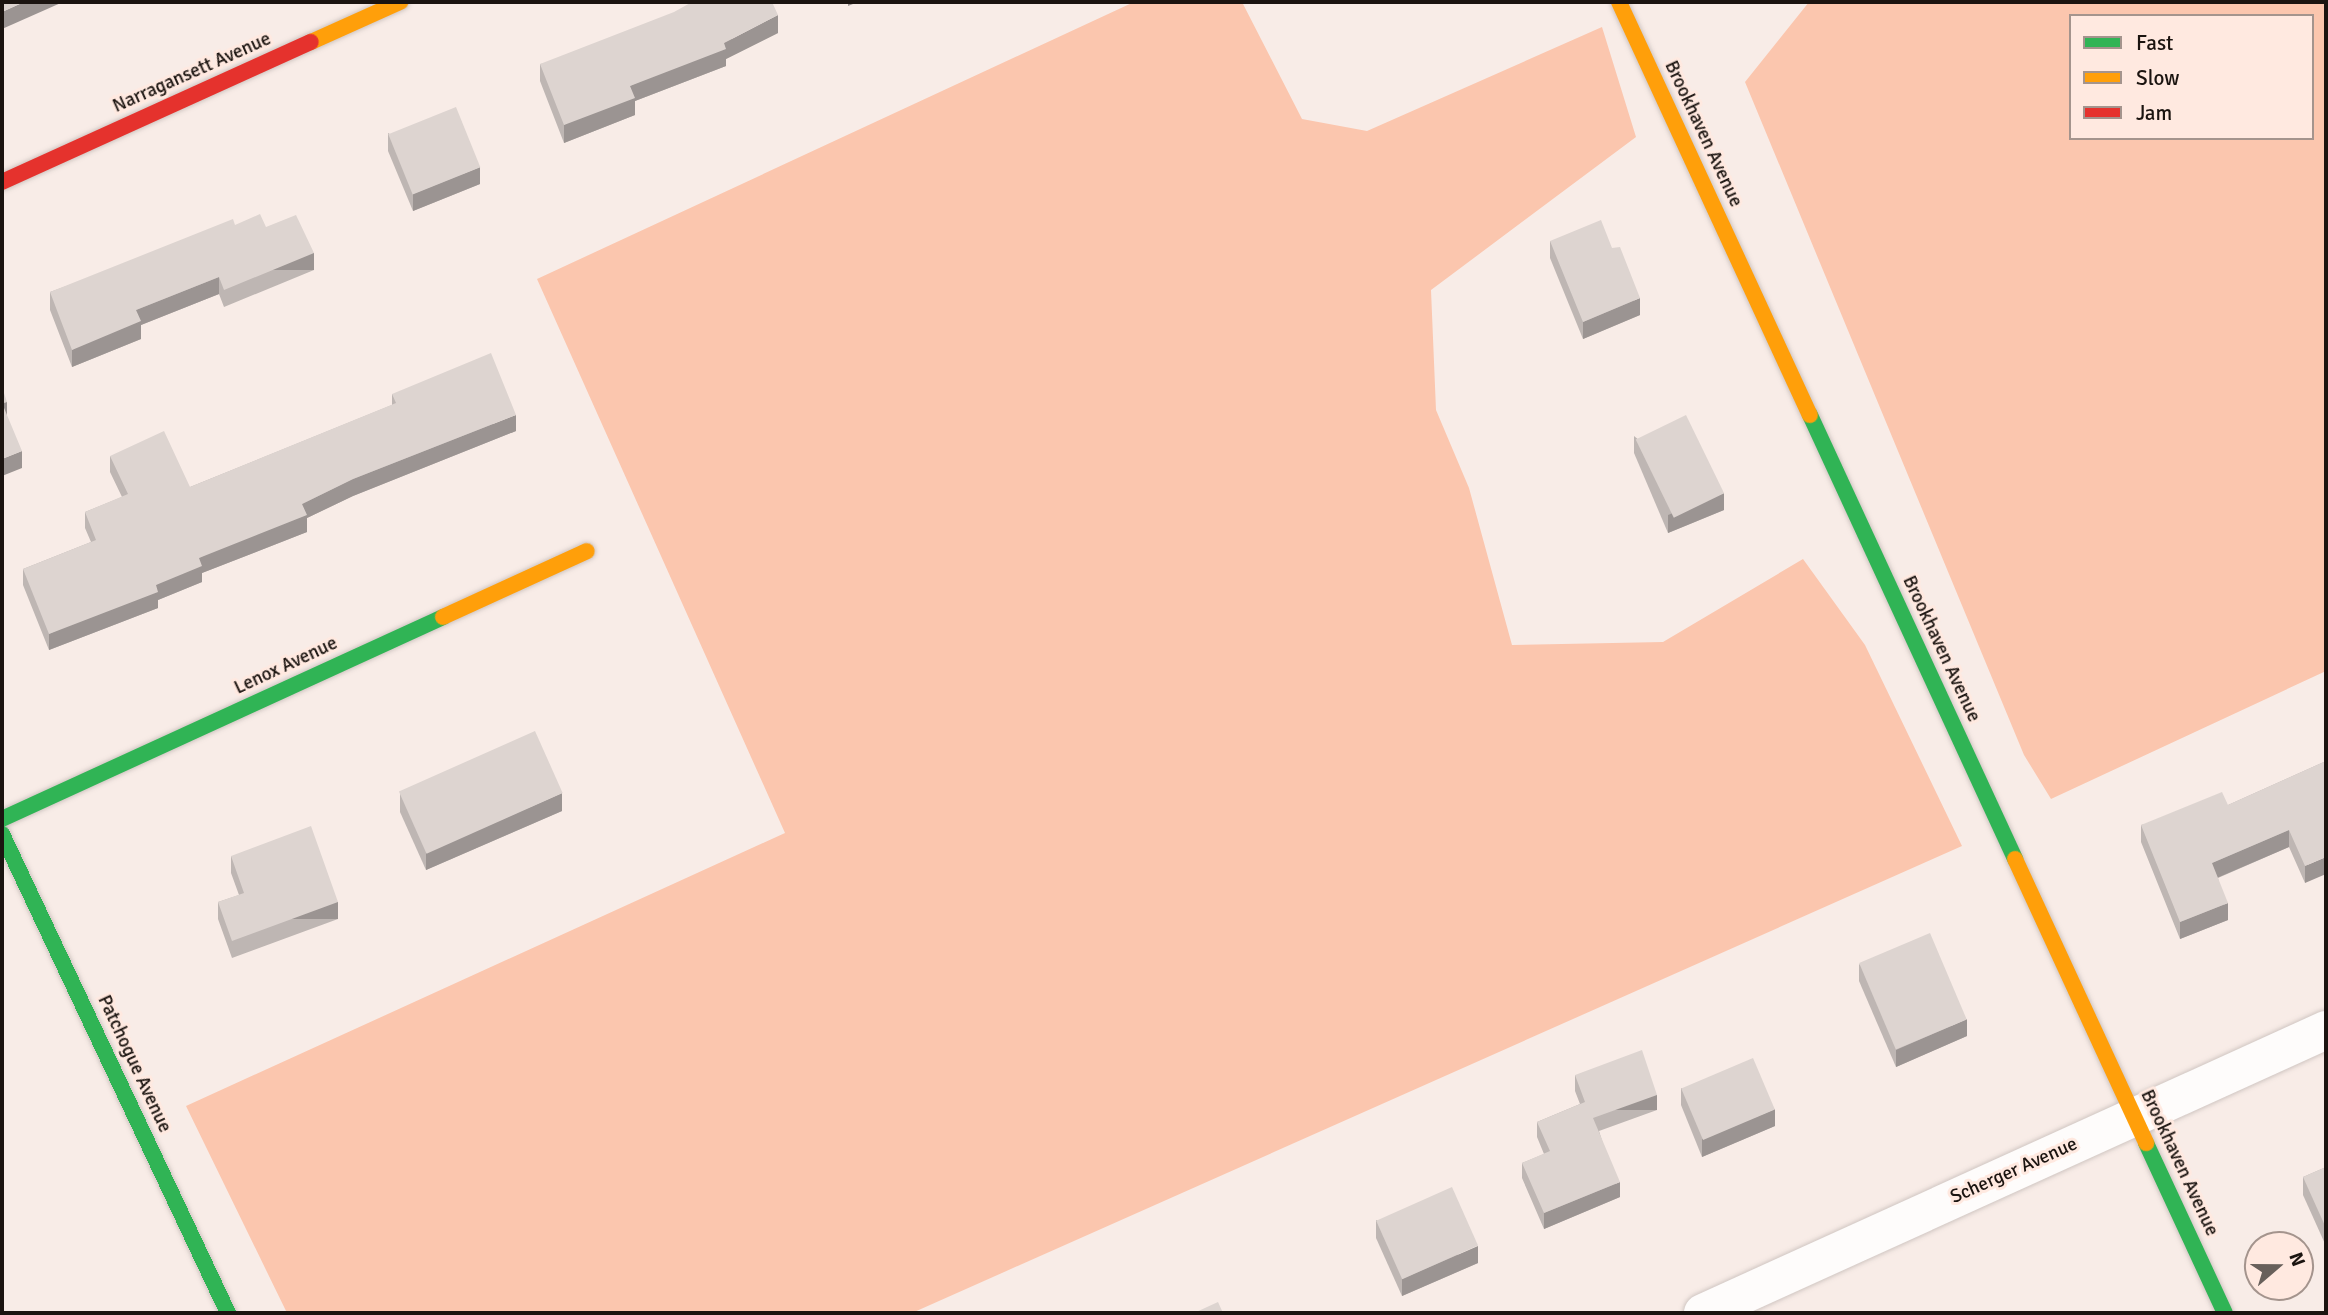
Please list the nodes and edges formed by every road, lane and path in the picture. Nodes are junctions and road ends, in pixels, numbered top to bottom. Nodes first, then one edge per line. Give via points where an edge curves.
1 (400, 2) edge
2 (1619, 2) edge
3 (2, 182) edge
4 (587, 551) dead end
5 (2, 819) edge
6 (2, 834) edge
7 (2326, 1030) edge
8 (2134, 1117) junction
9 (228, 1313) edge
10 (1703, 1313) edge
11 (2225, 1313) edge

1 - 3 street, Narragansett Avenue
2 - 8 street, Brookhaven Avenue
4 - 5 street, Lenox Avenue
6 - 9 street, Patchogue Avenue
7 - 8 street, Scherger Avenue
8 - 10 street, Scherger Avenue
8 - 11 street, Brookhaven Avenue

